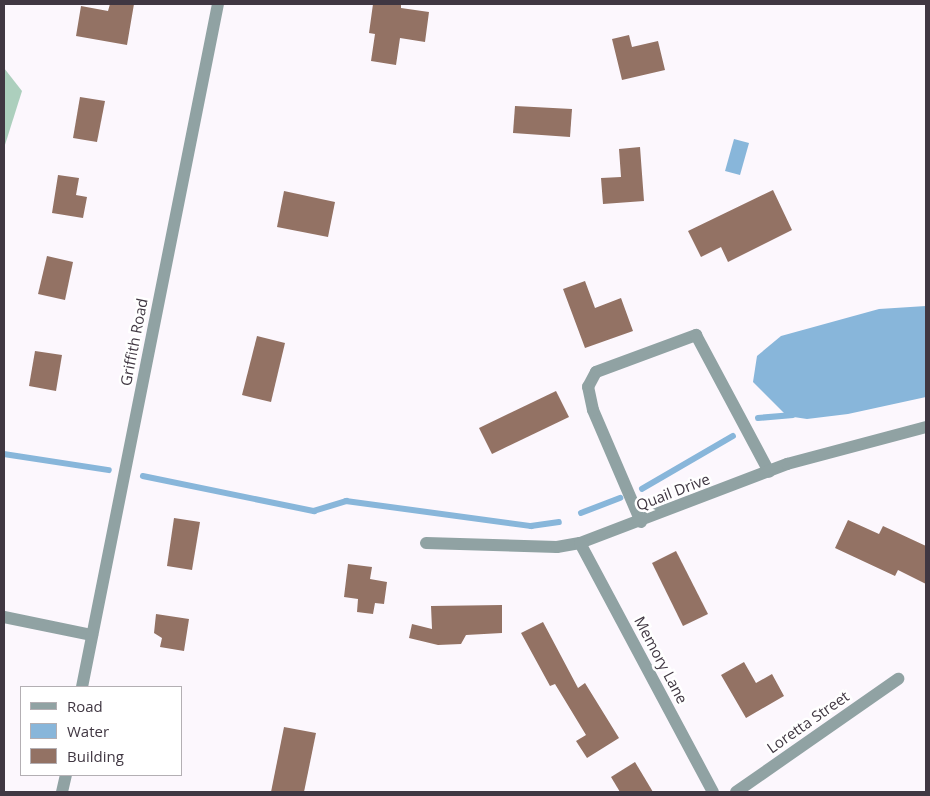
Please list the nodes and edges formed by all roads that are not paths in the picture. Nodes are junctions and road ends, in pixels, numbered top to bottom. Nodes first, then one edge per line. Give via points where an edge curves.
1 (218, 4) edge
2 (926, 427) edge
3 (769, 472) junction
4 (641, 522) junction
5 (426, 543) dead end
6 (580, 543) junction
7 (4, 617) edge
8 (92, 635) junction
9 (898, 679) dead end
10 (82, 686) edge
11 (66, 776) edge
12 (62, 792) edge
13 (713, 792) edge
14 (736, 792) edge

1 - 8 street, Griffith Road
2 - 3 street, Quail Drive via 883,436
3 - 4 street, Quail Drive
3 - 4 street via 696,335 596,372 588,387 593,410
4 - 6 street, Quail Drive
5 - 6 street, Quail Drive via 557,547
6 - 13 street, Memory Lane
7 - 8 street
8 - 10 street, Griffith Road
9 - 14 street, Loretta Street
11 - 12 street

